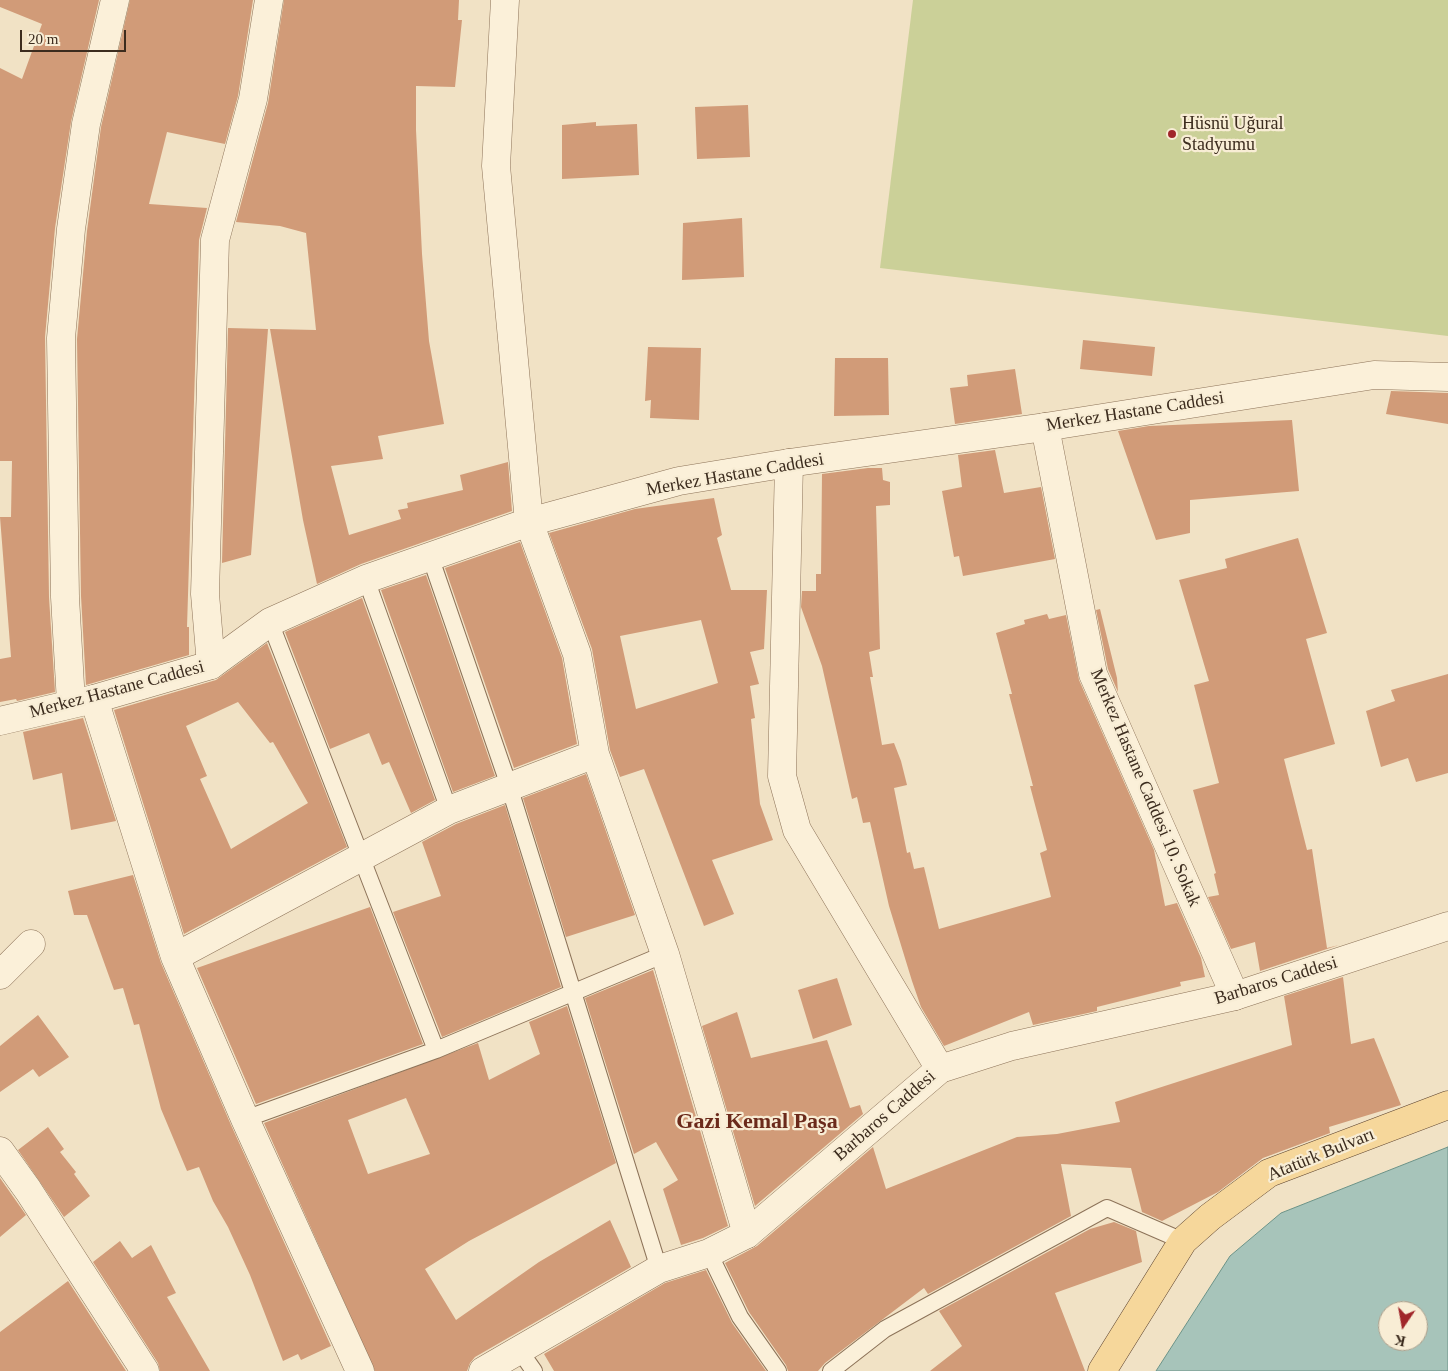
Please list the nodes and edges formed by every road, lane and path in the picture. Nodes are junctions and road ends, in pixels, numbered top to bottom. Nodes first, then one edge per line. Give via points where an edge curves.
1 (115, 0) edge
2 (269, 0) edge
3 (505, 0) edge
4 (1448, 377) edge
5 (1045, 426) junction
6 (789, 463) junction
7 (529, 522) junction
8 (430, 556) junction
9 (366, 579) junction
10 (270, 622) junction
11 (211, 665) junction
12 (82, 701) junction
13 (0, 721) edge
14 (596, 754) junction
15 (509, 786) junction
16 (449, 810) junction
17 (361, 857) junction
18 (1448, 926) edge
19 (31, 944) dead end
20 (665, 954) junction
21 (175, 956) junction
22 (0, 976) edge
23 (572, 993) junction
24 (1235, 996) junction
25 (436, 1050) junction
26 (940, 1068) junction
27 (1448, 1106) edge
28 (245, 1119) junction
29 (0, 1151) edge
30 (747, 1234) junction
31 (1183, 1241) junction
32 (710, 1253) junction
33 (659, 1269) junction
34 (527, 1361) edge
35 (145, 1371) edge
36 (360, 1371) edge
37 (483, 1371) edge
38 (778, 1371) edge
39 (831, 1371) edge
40 (1102, 1371) edge

1 - 12 street via 86,124 71,229 61,338 65,597
2 - 11 street via 253,99 215,240 205,594
3 - 7 street via 496,166
4 - 5 street, Merkez Hastane Caddesi via 1374,375
5 - 6 street, Merkez Hastane Caddesi
5 - 24 street, Merkez Hastane Caddesi 10. Sokak via 1093,674
6 - 7 street, Merkez Hastane Caddesi via 679,482
6 - 26 street via 782,776 798,830
7 - 8 street, Merkez Hastane Caddesi
7 - 14 street via 577,654
8 - 9 street, Merkez Hastane Caddesi
8 - 15 lane
9 - 10 street, Merkez Hastane Caddesi
9 - 16 lane
10 - 11 street, Merkez Hastane Caddesi
10 - 17 lane
11 - 12 street, Merkez Hastane Caddesi
12 - 13 street, Merkez Hastane Caddesi
12 - 21 street
14 - 15 street
14 - 20 street
15 - 16 street
15 - 23 lane
16 - 17 street
17 - 21 street
17 - 25 lane
18 - 24 street, Barbaros Caddesi
19 - 22 street
20 - 23 lane
20 - 30 street
21 - 28 street
23 - 25 lane
23 - 33 lane
24 - 26 street, Barbaros Caddesi via 1012,1046
25 - 28 lane
26 - 30 street, Barbaros Caddesi
27 - 31 main road, Atatürk Bulvarı via 1269,1174
28 - 36 street
29 - 35 street
30 - 32 street, Barbaros Caddesi
31 - 39 lane via 1107,1208 885,1329
31 - 40 main road, Atatürk Bulvarı
32 - 33 street, Barbaros Caddesi
32 - 38 lane via 740,1317
33 - 34 street, Barbaros Caddesi
34 - 37 street, Barbaros Caddesi

